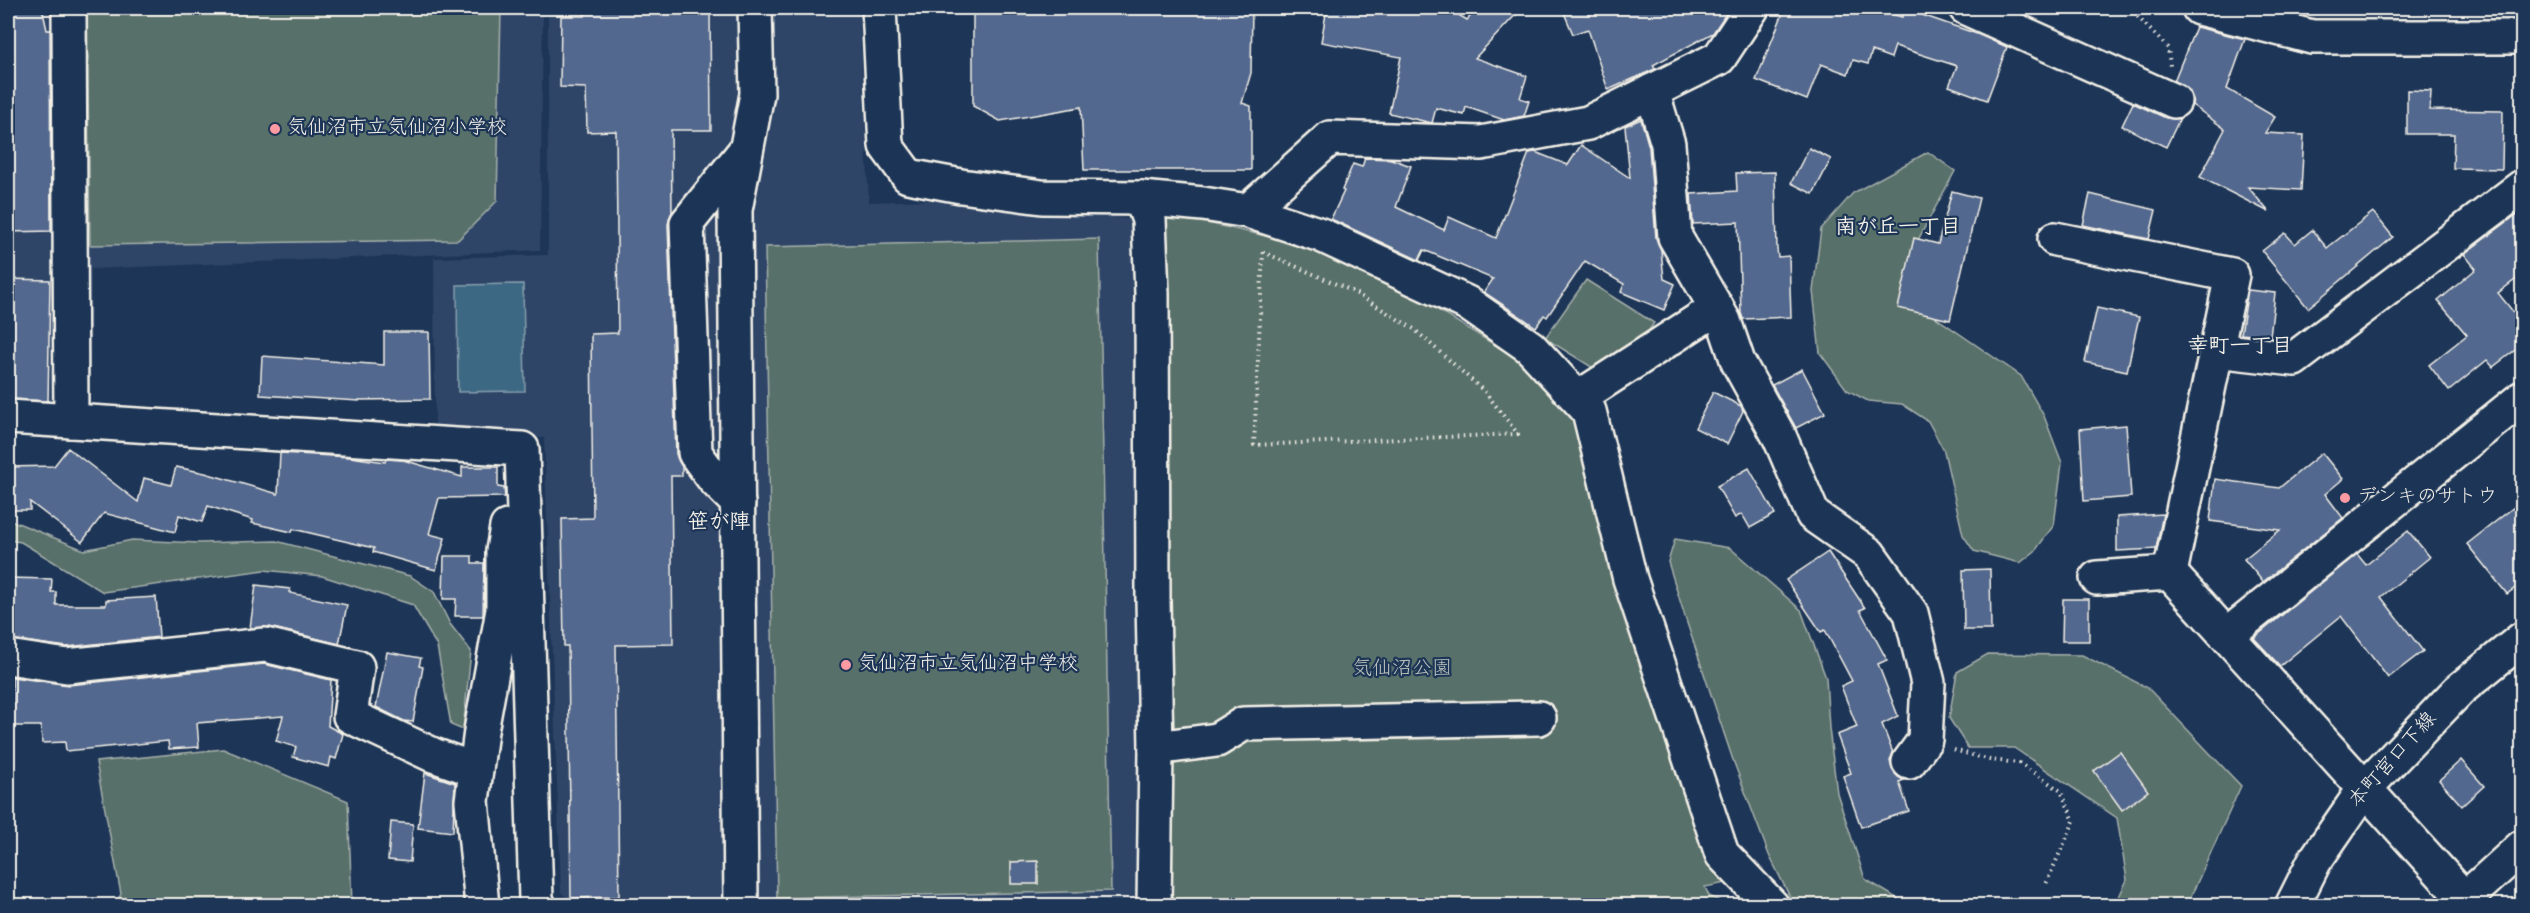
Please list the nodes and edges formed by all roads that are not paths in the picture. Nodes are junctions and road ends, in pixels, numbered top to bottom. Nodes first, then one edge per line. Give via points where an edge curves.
1 (69, 8) edge
2 (755, 8) edge
3 (879, 8) edge
4 (1752, 8) edge
5 (1966, 8) edge
6 (2199, 8) edge
7 (2278, 18) edge
8 (2523, 37) edge
9 (1652, 91) junction
10 (2167, 98) road end
11 (747, 148) junction
12 (2523, 187) edge
13 (1141, 198) junction
14 (1248, 211) junction
15 (2055, 239) dead end
16 (1717, 308) junction
17 (691, 337) junction
18 (736, 337) junction
19 (2216, 350) junction
20 (1578, 398) junction
21 (2523, 398) edge
22 (8, 417) edge
23 (71, 421) junction
24 (524, 477) junction
25 (738, 503) junction
26 (2170, 573) junction
27 (2097, 578) dead end
28 (2227, 635) junction
29 (2523, 639) edge
30 (8, 657) edge
31 (1539, 718) dead end
32 (1156, 748) junction
33 (1909, 762) dead end
34 (476, 770) junction
35 (2365, 788) junction
36 (2523, 847) edge
37 (2468, 902) edge
38 (482, 906) edge
39 (539, 906) edge
40 (741, 906) edge
41 (1154, 906) edge
42 (1772, 906) edge
43 (2292, 906) edge

1 - 23 street
2 - 11 street via 757,94
3 - 13 street via 886,146 908,176 1042,197
4 - 9 street via 1719,58
5 - 10 street
6 - 7 street
7 - 8 street via 2312,38
9 - 14 street via 1588,123 1481,143 1330,138
9 - 16 street via 1668,144 1675,237
11 - 17 street via 687,223
11 - 18 street via 735,210
12 - 19 street via 2294,360
13 - 14 street
13 - 32 street via 1149,220 1152,293
14 - 20 street via 1321,235 1467,303 1530,347
15 - 19 street via 2232,275
16 - 20 street
16 - 33 street via 1738,362 1780,438 1813,516 1869,554 1911,613 1928,683 1925,740
17 - 18 street
17 - 25 street via 695,453
18 - 25 street
19 - 26 street
20 - 42 street via 1589,411 1630,579 1722,854
21 - 28 street
22 - 23 street
23 - 24 street via 522,449
24 - 34 street via 511,506 503,551 503,609
24 - 39 street
25 - 40 street
26 - 27 street
26 - 28 street
28 - 35 street
29 - 35 street, 本町宮口下線 via 2459,690
30 - 34 street via 67,666 265,645 357,666 350,716 433,755
31 - 32 street via 1244,724 1217,740
32 - 41 street
34 - 38 street via 472,801
35 - 37 street
35 - 43 street, 本町宮口下線 via 2314,862
36 - 37 street

